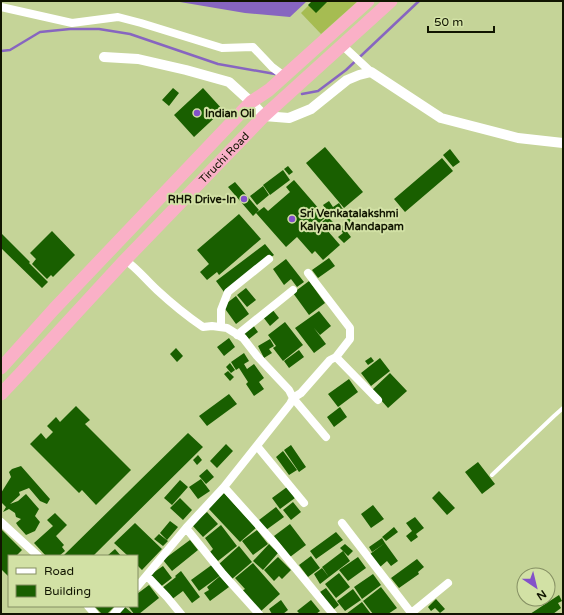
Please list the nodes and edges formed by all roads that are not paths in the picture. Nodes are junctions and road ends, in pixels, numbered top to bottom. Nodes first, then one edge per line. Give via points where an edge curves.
1 (368, 1) edge
2 (391, 1) edge
3 (1, 8) edge
4 (342, 45) junction
5 (104, 58) dead end
6 (372, 72) junction
7 (284, 76) junction
8 (252, 102) junction
9 (264, 116) junction
10 (563, 143) edge
11 (269, 259) dead end
12 (125, 260) junction
13 (308, 273) dead end
14 (293, 290) dead end
15 (221, 327) junction
16 (237, 335) junction
17 (336, 357) junction
18 (3, 363) edge
19 (1, 394) edge
20 (293, 398) junction
21 (378, 400) dead end
22 (563, 408) edge
23 (326, 437) dead end
24 (256, 446) junction
25 (492, 475) dead end
26 (224, 487) junction
27 (304, 503) dead end
28 (1, 522) edge
29 (342, 524) dead end
30 (186, 528) junction
31 (37, 555) edge
32 (147, 576) junction
33 (448, 583) dead end
34 (138, 586) edge
35 (181, 614) edge
36 (259, 614) edge
37 (333, 614) edge
38 (411, 614) edge

1 - 7 highway
2 - 4 highway, Tiruchi Road
3 - 7 street via 72,24 118,17 222,48 253,47
4 - 6 street
4 - 9 highway, Tiruchi Road
5 - 8 street via 138,59 229,82
6 - 9 street via 347,80 311,109 289,118
6 - 10 street via 441,118 518,138
7 - 8 highway
8 - 9 street
8 - 18 highway
9 - 12 highway, Tiruchi Road
11 - 15 street via 228,292 221,310
12 - 15 street via 203,328
12 - 19 highway, Tiruchi Road
13 - 17 street via 350,328 350,340
14 - 16 street
15 - 16 street
16 - 20 street via 243,338 289,390
17 - 20 street via 330,360 302,393
17 - 21 street
20 - 23 street
20 - 24 street
22 - 25 lane
24 - 26 street
24 - 27 street
26 - 30 street
26 - 37 street
28 - 31 street
29 - 38 street
30 - 32 street
30 - 36 street
32 - 34 street
32 - 35 street
33 - 38 street

